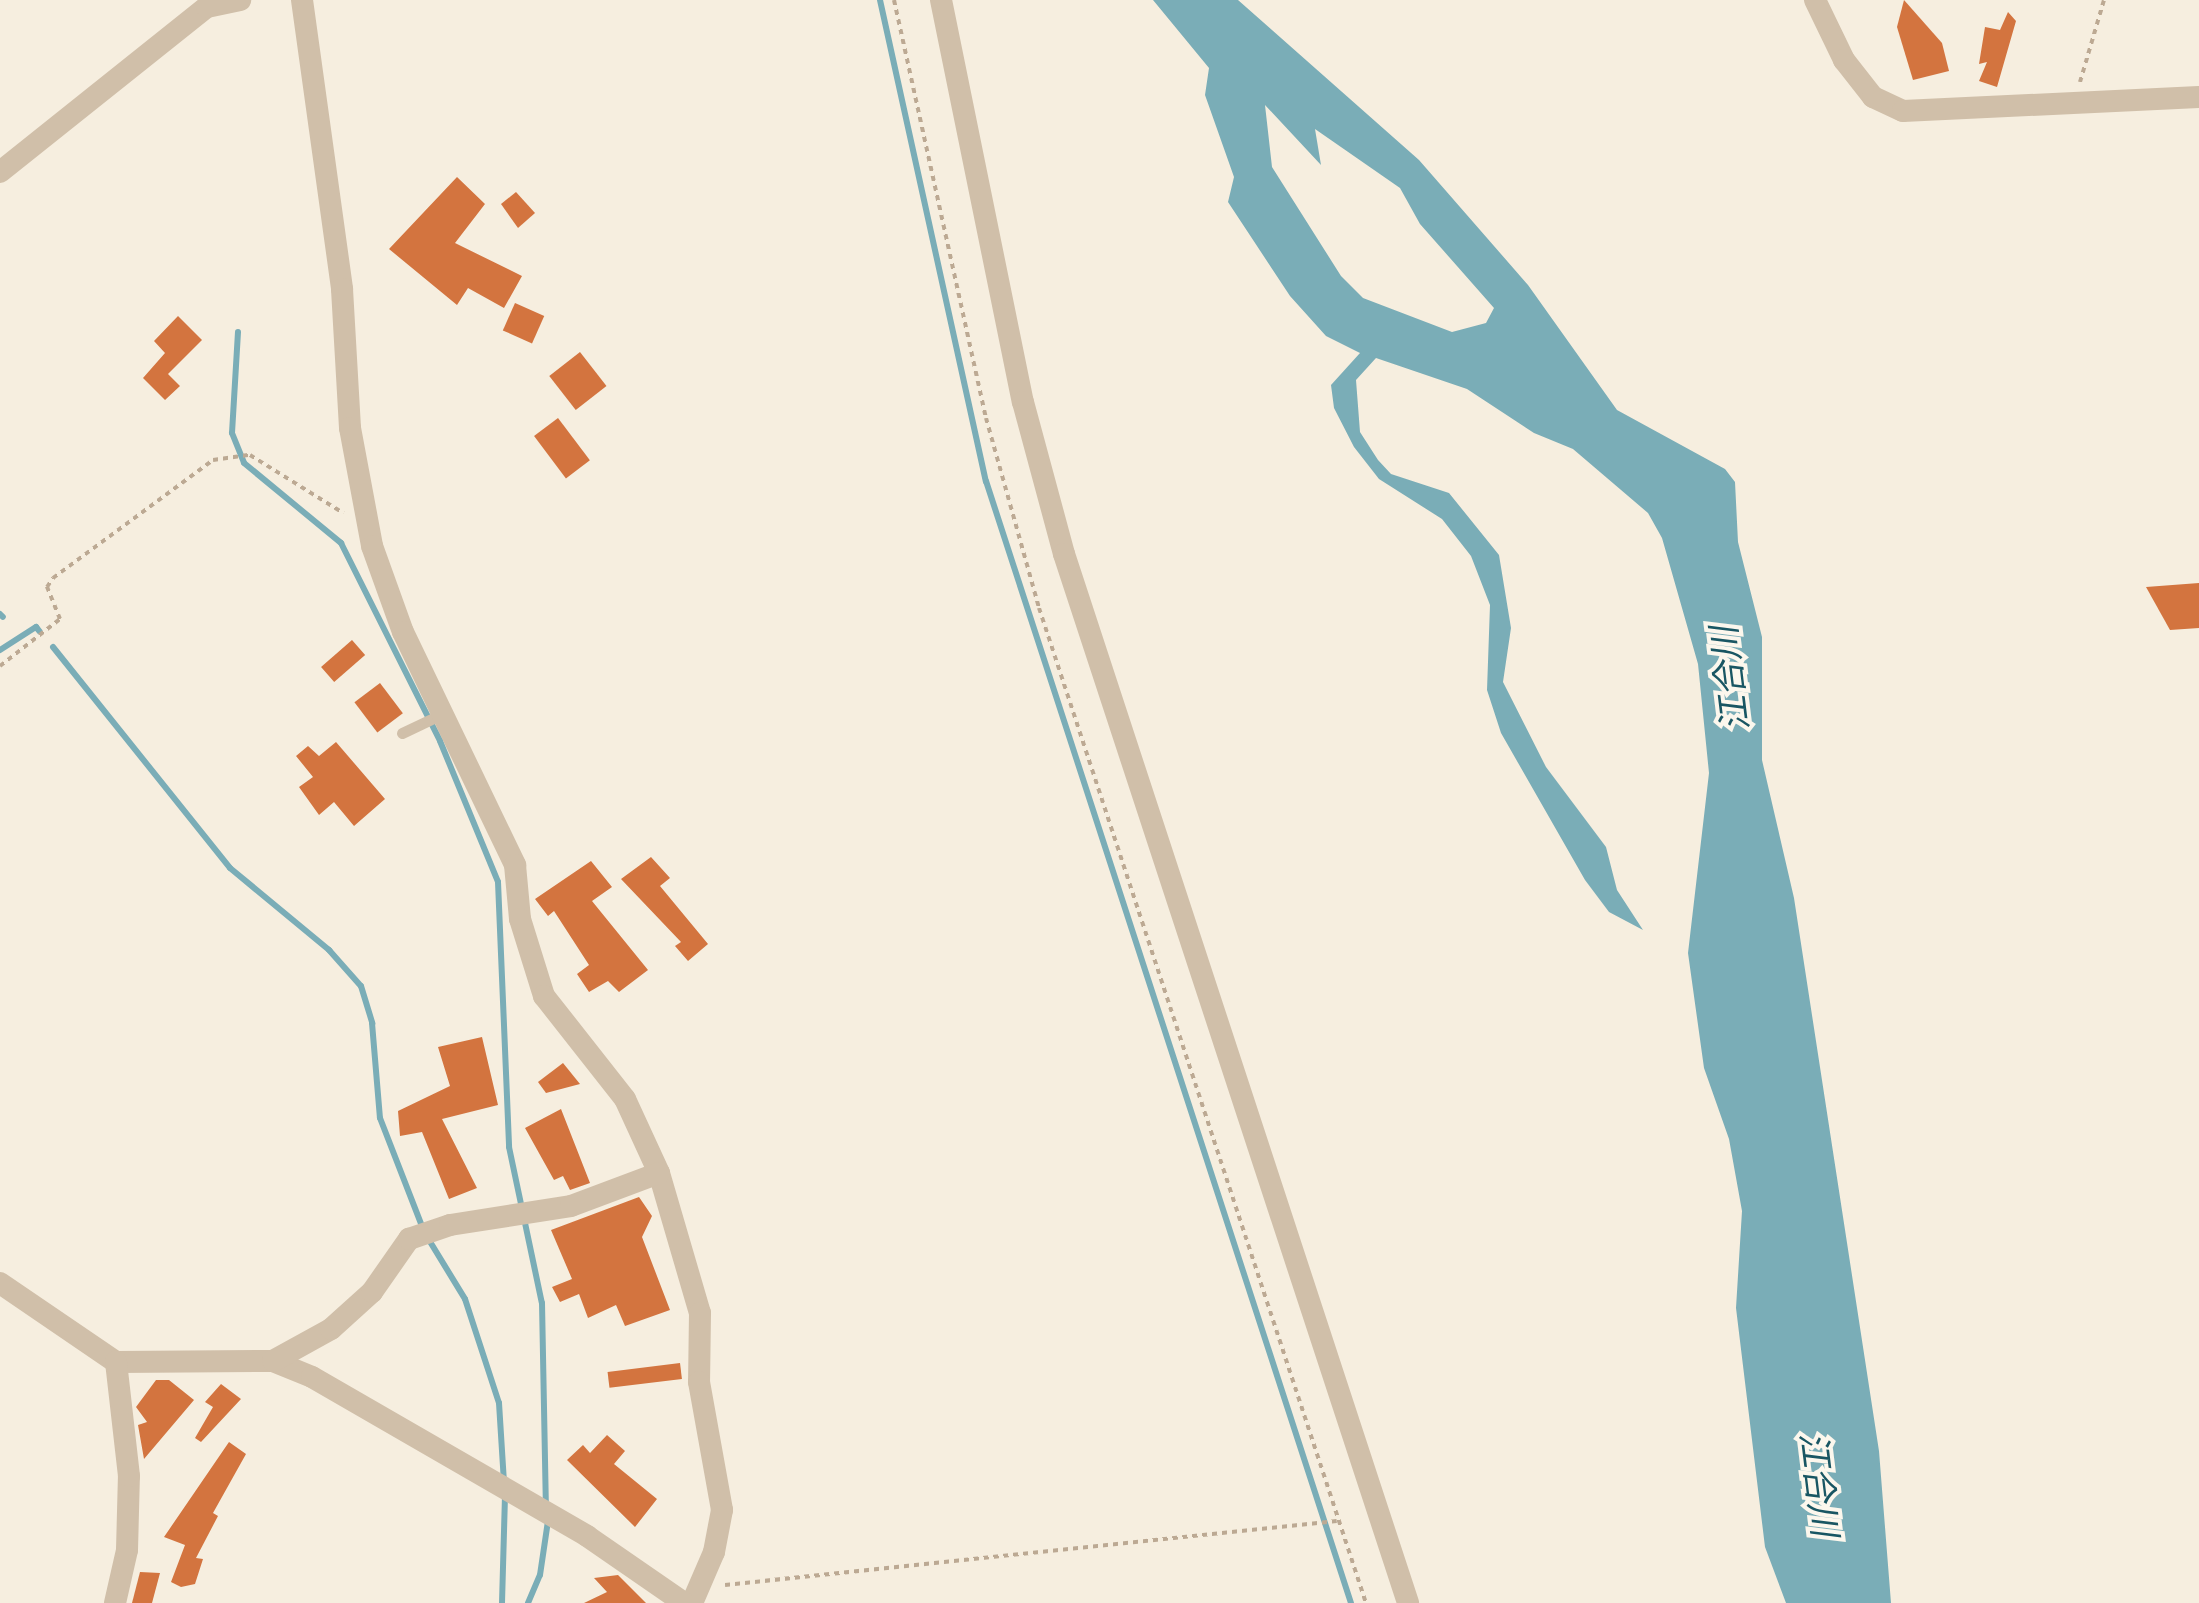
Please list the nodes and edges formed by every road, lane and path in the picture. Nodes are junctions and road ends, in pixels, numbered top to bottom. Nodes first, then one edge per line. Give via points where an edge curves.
1 (240, 0) edge
2 (302, 0) edge
3 (894, 0) edge
4 (941, 0) edge
5 (1815, 0) edge
6 (2104, 0) edge
7 (206, 4) edge
8 (2199, 97) edge
9 (2074, 103) junction
10 (0, 172) edge
11 (365, 517) junction
12 (0, 666) edge
13 (442, 714) junction
14 (402, 734) dead end
15 (659, 1173) junction
16 (0, 1283) edge
17 (273, 1361) junction
18 (116, 1362) junction
19 (1339, 1521) junction
20 (692, 1598) edge
21 (115, 1603) edge
22 (1366, 1603) edge
23 (1408, 1603) edge

1 - 7 street
2 - 11 street
3 - 19 path via 986,418 1039,608
4 - 23 street via 1023,402 1064,554
5 - 9 street via 1844,60 1873,98 1903,111
6 - 9 path
7 - 10 street
8 - 9 street
11 - 12 path via 340,512 250,455 213,460 53,578 47,587 60,619
11 - 13 street via 403,632
13 - 14 lane
13 - 15 street via 516,865 520,919 544,996 625,1099
15 - 17 street via 571,1206 411,1238 372,1292 331,1330
15 - 20 street via 700,1312 699,1382 719,1468 722,1510
16 - 18 street
17 - 18 street
17 - 20 street via 312,1377
18 - 21 street via 130,1476 127,1550
19 - 20 path
19 - 22 path

